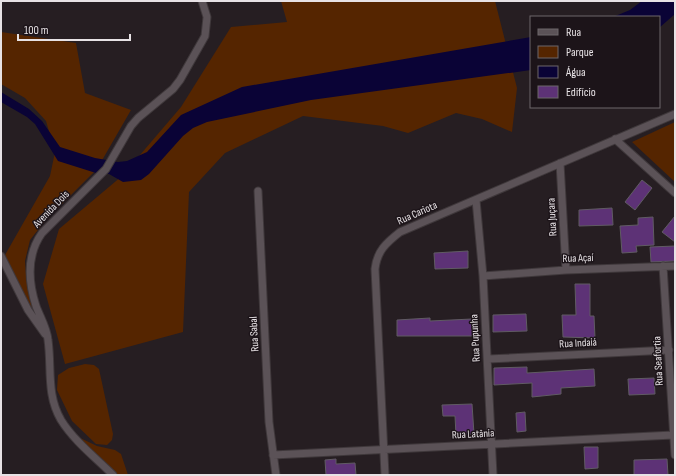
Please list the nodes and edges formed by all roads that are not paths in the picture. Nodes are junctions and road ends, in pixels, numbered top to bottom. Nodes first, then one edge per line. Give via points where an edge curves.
1 (202, 1) edge
2 (675, 114) edge
3 (615, 139) junction
4 (560, 163) junction
5 (258, 191) dead end
6 (675, 192) edge
7 (476, 200) junction
8 (1, 256) edge
9 (663, 266) junction
10 (675, 266) edge
11 (566, 270) junction
12 (483, 276) junction
13 (48, 338) junction
14 (669, 350) junction
15 (488, 359) junction
16 (673, 435) junction
17 (491, 444) junction
18 (384, 449) junction
19 (273, 455) junction
20 (675, 455) edge
21 (113, 475) edge
22 (276, 475) edge
23 (385, 475) edge
24 (493, 475) edge

1 - 13 street, Avenida Dois via 207,17 205,36 180,80 130,126 106,169 35,243 31,263 32,285 36,306
2 - 3 street, Rua Cariota
3 - 4 street, Rua Cariota
3 - 6 street
4 - 7 street, Rua Cariota
4 - 11 street, Rua Juçara
5 - 19 street, Rua Sabal via 269,422
7 - 12 street, Rua Pupunha
7 - 18 street, Rua Cariota via 400,232 387,242 378,255 375,269
8 - 13 street via 28,310
9 - 10 street, Rua Açaí
9 - 11 street, Rua Açaí
9 - 14 street, Rua Seafortia
11 - 12 street, Rua Açaí
12 - 15 street, Rua Pupunha
13 - 21 street, Avenida Dois via 49,384 53,404 68,430
14 - 15 street, Rua Indaiá
14 - 16 street, Rua Seafortia
15 - 17 street, Rua Pupunha
16 - 17 street, Rua Latânia
16 - 20 street, Rua Seafortia
17 - 18 street, Rua Latânia
17 - 24 street, Rua Pupunha
18 - 19 street, Rua Latânia
18 - 23 street, Rua Cariota
19 - 22 street, Rua Sabal

